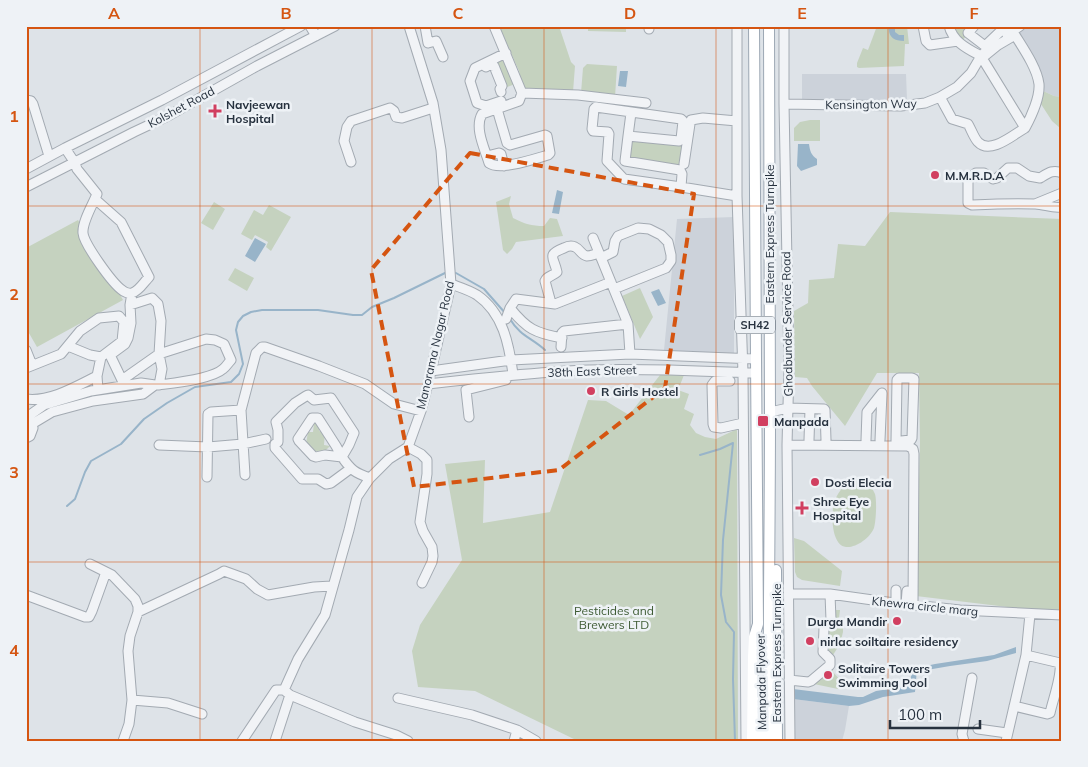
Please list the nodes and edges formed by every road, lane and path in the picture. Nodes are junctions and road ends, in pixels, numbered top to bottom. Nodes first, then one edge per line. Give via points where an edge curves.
1 (301, 26) edge
2 (310, 26) edge
3 (335, 26) edge
4 (409, 26) edge
5 (425, 26) edge
6 (494, 26) edge
7 (737, 26) edge
8 (754, 26) edge
9 (769, 26) edge
10 (784, 26) edge
11 (923, 26) edge
12 (949, 26) edge
13 (974, 26) edge
14 (1006, 26) edge
15 (1020, 26) edge
16 (316, 36) junction
17 (958, 42) junction
18 (428, 43) junction
19 (416, 49) junction
20 (506, 53) junction
21 (243, 56) junction
22 (981, 56) junction
23 (443, 57) dead end
24 (482, 64) junction
25 (250, 69) junction
26 (500, 92) dead end
27 (522, 93) junction
28 (940, 97) junction
29 (26, 100) edge
30 (162, 100) junction
31 (646, 103) dead end
32 (784, 104) junction
33 (434, 108) junction
34 (498, 109) junction
35 (631, 113) junction
36 (168, 116) junction
37 (737, 121) junction
38 (1025, 128) junction
39 (628, 136) junction
40 (65, 148) junction
41 (49, 156) junction
42 (625, 161) junction
43 (351, 162) dead end
44 (75, 163) junction
45 (684, 164) dead end
46 (26, 168) edge
47 (1062, 173) edge
48 (624, 180) junction
49 (26, 187) edge
50 (680, 187) junction
51 (1062, 193) edge
52 (737, 196) junction
53 (95, 199) junction
54 (1062, 201) edge
55 (1035, 204) junction
56 (1046, 205) junction
57 (1062, 207) edge
58 (592, 238) dead end
59 (600, 255) junction
60 (451, 284) junction
61 (613, 286) junction
62 (132, 293) junction
63 (551, 303) junction
64 (130, 305) junction
65 (510, 308) junction
66 (506, 319) dead end
67 (628, 324) junction
68 (68, 346) junction
69 (26, 350) edge
70 (159, 354) junction
71 (630, 354) junction
72 (666, 356) junction
73 (101, 357) junction
74 (742, 358) junction
75 (756, 359) junction
76 (511, 360) junction
77 (29, 366) edge
78 (666, 369) junction
79 (431, 371) junction
80 (743, 373) junction
81 (756, 373) junction
82 (97, 376) junction
83 (513, 376) junction
84 (898, 380) junction
85 (730, 381) dead end
86 (428, 384) junction
87 (157, 385) junction
88 (95, 391) junction
89 (882, 393) junction
90 (26, 399) edge
91 (93, 401) junction
92 (788, 408) junction
93 (810, 409) junction
94 (241, 410) junction
95 (421, 411) junction
96 (770, 412) junction
97 (469, 417) dead end
98 (28, 420) edge
99 (744, 423) junction
100 (26, 438) edge
101 (266, 439) dead end
102 (809, 440) junction
103 (826, 440) junction
104 (866, 440) junction
105 (880, 440) junction
106 (896, 441) junction
107 (787, 443) junction
108 (243, 444) junction
109 (159, 445) dead end
110 (208, 447) junction
111 (408, 447) junction
112 (342, 458) junction
113 (350, 469) junction
114 (245, 475) dead end
115 (208, 477) dead end
116 (370, 478) junction
117 (770, 558) junction
118 (90, 564) dead end
119 (106, 572) junction
120 (422, 583) dead end
121 (332, 586) junction
122 (896, 590) dead end
123 (907, 591) dead end
124 (789, 594) junction
125 (830, 594) junction
126 (26, 595) edge
127 (905, 604) junction
128 (138, 612) junction
129 (776, 614) junction
130 (788, 614) junction
131 (1030, 614) junction
132 (1062, 615) edge
133 (758, 624) junction
134 (765, 638) junction
135 (1026, 655) junction
136 (749, 675) junction
137 (972, 678) dead end
138 (789, 680) junction
139 (287, 692) junction
140 (398, 698) dead end
141 (132, 700) junction
142 (1014, 706) junction
143 (202, 714) dead end
144 (978, 729) dead end
145 (518, 730) junction
146 (1006, 737) edge
147 (124, 741) edge
148 (242, 741) edge
149 (275, 741) edge
150 (408, 741) edge
151 (514, 741) edge
152 (536, 741) edge
153 (746, 741) edge
154 (752, 741) edge
155 (762, 741) edge
156 (769, 741) edge
157 (777, 741) edge
158 (790, 741) edge
159 (964, 741) edge

1 - 21 street, Kolshet Road
2 - 16 street
3 - 16 street, Kolshet Road
4 - 19 street, Manorama Nagar Road
5 - 18 street
6 - 20 street
7 - 37 street
8 - 75 main road, Eastern Express Turnpike / SH42
9 - 96 main road, Eastern Express Turnpike / SH42
10 - 32 street, Ghodbunder Service Road
11 - 17 street via 926,41 930,44
12 - 17 street
13 - 14 street via 968,33 985,46
15 - 22 street, Kensington Way
16 - 25 street, Kolshet Road
17 - 22 street
18 - 19 street
18 - 23 street via 436,40
19 - 33 street, Manorama Nagar Road
20 - 24 street
20 - 27 street
21 - 25 street
21 - 30 street, Kolshet Road
22 - 28 street, Kensington Way via 971,73
24 - 26 street via 494,66 502,86
24 - 27 street via 475,68 470,81 477,103 486,106
25 - 36 street, Kolshet Road
27 - 31 street via 578,95
27 - 34 street via 519,101
28 - 32 street, Kensington Way via 902,106
28 - 38 street via 952,119 968,124 978,143 987,147 996,146
29 - 41 street via 33,104
30 - 36 street
30 - 40 street, Kolshet Road
32 - 92 street, Ghodbunder Service Road
33 - 43 street via 402,118 390,108 351,121 346,127 344,141
33 - 60 street, Manorama Nagar Road via 441,150
34 - 34 street via 507,143 510,145 545,135 548,156 504,166 489,163 479,119 482,114
35 - 39 street
35 - 39 street via 681,119 683,124 679,141
35 - 48 street via 596,108 593,116 593,131 609,134 607,161
36 - 44 street, Kolshet Road
37 - 45 street via 692,120
37 - 52 street
38 - 38 street via 982,58 1015,35 1032,63 1039,83
39 - 42 street
40 - 41 street, Kolshet Road
40 - 44 street
41 - 46 street, Kolshet Road
42 - 48 street
42 - 50 street via 680,170
44 - 49 street, Kolshet Road
44 - 53 street via 97,194
47 - 55 street via 1051,171 1040,178 1029,176 1018,168 1008,168 997,178 976,173 968,180 968,203 972,205
48 - 50 street
50 - 52 street
51 - 55 street
52 - 74 street
53 - 62 street via 84,225 85,242 121,290
53 - 62 street via 120,222 149,277
54 - 56 street
55 - 56 street
56 - 57 street
58 - 59 street
59 - 61 street
59 - 61 street via 613,252 618,236 638,228 649,229 668,242 672,255 670,265
59 - 63 street via 587,256 573,246 555,251 552,259 557,272 545,280
60 - 76 street via 487,303 504,328
60 - 79 street, Manorama Nagar Road
61 - 63 street
61 - 67 street
62 - 64 street
63 - 65 street via 516,299
64 - 70 street via 152,298 158,304
64 - 70 street via 128,338 110,356 122,380
65 - 66 street
65 - 67 street via 524,325 561,342 564,331
67 - 71 street
68 - 73 street
68 - 73 street via 80,331 99,318 119,316 124,322 122,341
68 - 77 street via 61,354
69 - 77 street
70 - 87 street via 162,369
70 - 87 street via 206,339 224,344 231,360 223,370 207,376
71 - 72 street, 38th East Street
71 - 76 street, 38th East Street
72 - 74 street, 38th East Street
72 - 78 street
73 - 82 street
74 - 75 street, 38th East Street
74 - 80 street
75 - 81 main road, Eastern Express Turnpike / SH42
76 - 79 street, 38th East Street
76 - 83 street
78 - 80 street, 38th East Street
78 - 83 street, 38th East Street
79 - 86 street, Manorama Nagar Road
80 - 81 street, 38th East Street
80 - 99 street
81 - 133 main road, Eastern Express Turnpike / SH42
82 - 88 street
82 - 90 street via 58,394
83 - 86 street, 38th East Street
83 - 97 street via 466,390
84 - 89 street
84 - 106 street
84 - 106 street via 914,379 912,438
85 - 99 street via 712,385 714,427
86 - 95 street, Manorama Nagar Road
87 - 88 street via 141,384
87 - 91 street via 143,394
88 - 91 street
88 - 98 street via 44,405
89 - 104 street via 867,412
89 - 105 street
91 - 98 street
92 - 93 street
92 - 96 street
92 - 107 street, Ghodbunder Service Road
93 - 102 street
93 - 103 street via 826,410
94 - 95 street via 256,353 263,346 364,384 394,404
94 - 108 street
94 - 110 street via 208,414
95 - 111 street, Manorama Nagar Road
96 - 117 main road, Eastern Express Turnpike / SH42
98 - 100 street via 32,432
99 - 136 street
101 - 108 street
102 - 103 street
102 - 107 street
103 - 104 street
104 - 105 street
105 - 106 street
107 - 124 street, Ghodbunder Service Road
107 - 127 street via 908,446 913,449
108 - 110 street
108 - 114 street
109 - 110 street
110 - 115 street
111 - 116 street via 389,459
111 - 120 street via 427,460 420,522 433,556
112 - 112 street via 313,456 298,441 312,418 318,418
112 - 113 street
112 - 113 street via 354,432 331,398 314,400 306,396 276,422 278,442 275,448 302,479 331,483
113 - 116 street
116 - 121 street via 357,497
117 - 129 main road, Eastern Express Turnpike / SH42 via 776,569
117 - 134 main road, Manpada Flyover
118 - 119 street
119 - 126 street via 89,617
119 - 128 street via 135,599
121 - 128 street via 268,595 246,579 224,571
121 - 139 street via 325,615 298,659
122 - 127 street
123 - 127 street
124 - 125 street, Khewra circle marg
124 - 130 street, Ghodbunder Service Road
125 - 127 street, Khewra circle marg
125 - 138 street via 831,620 824,628 823,652 830,659 830,665 811,681
127 - 131 street, Khewra circle marg
128 - 141 street via 128,651
129 - 130 main road
129 - 157 main road, Eastern Express Turnpike / SH42
130 - 138 street, Ghodbunder Service Road
131 - 132 street, Khewra circle marg
131 - 135 street
133 - 134 main road, Manpada Flyover
133 - 136 main road, Eastern Express Turnpike / SH42
134 - 155 main road, Manpada Flyover
134 - 156 main road, Manpada Flyover
135 - 142 street
135 - 142 street via 1060,663 1060,672 1050,713
136 - 153 street
136 - 154 main road, Eastern Express Turnpike / SH42
137 - 159 street via 962,734
138 - 158 street, Ghodbunder Service Road
139 - 148 street via 276,690
139 - 149 street
139 - 150 street
140 - 145 street via 472,715
141 - 143 street via 168,704
141 - 147 street
142 - 146 street
144 - 146 street
145 - 151 street
145 - 152 street

